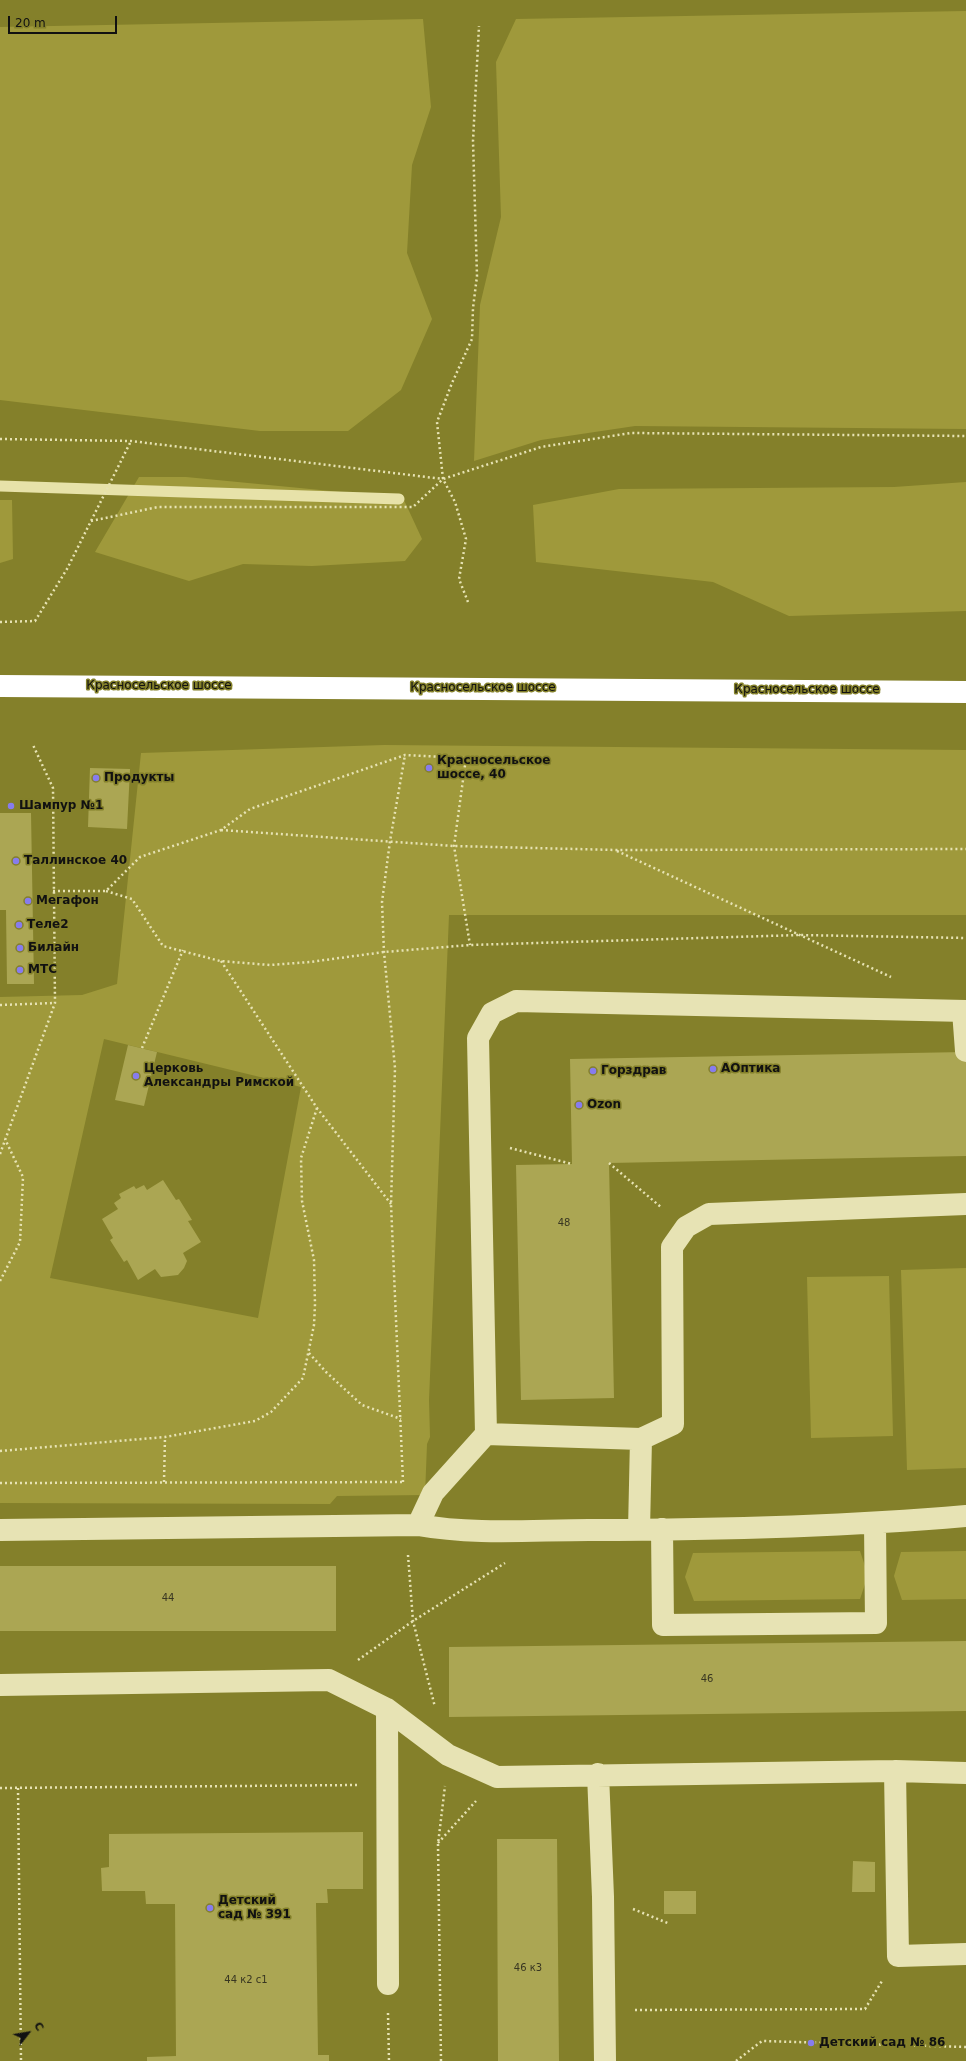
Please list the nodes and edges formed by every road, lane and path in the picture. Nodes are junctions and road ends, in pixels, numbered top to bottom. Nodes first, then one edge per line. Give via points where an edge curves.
1 (479, 26) dead end
2 (966, 436) edge
3 (0, 439) edge
4 (131, 441) junction
5 (443, 479) junction
6 (91, 521) junction
7 (468, 602) dead end
8 (0, 622) edge
9 (0, 686) edge
10 (966, 692) edge
11 (34, 745) dead end
12 (405, 755) junction
13 (221, 830) junction
14 (390, 841) junction
15 (454, 846) junction
16 (966, 849) edge
17 (616, 850) junction
18 (53, 891) junction
19 (106, 891) junction
20 (799, 935) junction
21 (966, 938) edge
22 (470, 945) junction
23 (183, 950) junction
24 (384, 952) junction
25 (220, 961) junction
26 (892, 978) dead end
27 (55, 1003) junction
28 (0, 1005) edge
29 (965, 1011) edge
30 (142, 1048) dead end
31 (966, 1051) edge
32 (317, 1108) junction
33 (6, 1139) junction
34 (481, 1140) junction
35 (0, 1154) edge
36 (609, 1163) dead end
37 (572, 1164) dead end
38 (391, 1204) junction
39 (966, 1204) edge
40 (686, 1227) junction
41 (0, 1281) edge
42 (308, 1352) junction
43 (401, 1419) junction
44 (486, 1434) junction
45 (165, 1437) junction
46 (641, 1439) junction
47 (0, 1451) edge
48 (0, 1482) edge
49 (164, 1482) junction
50 (404, 1482) junction
51 (966, 1516) edge
52 (875, 1524) junction
53 (412, 1525) junction
54 (662, 1529) junction
55 (0, 1530) edge
56 (639, 1530) junction
57 (507, 1562) dead end
58 (413, 1621) junction
59 (330, 1680) junction
60 (0, 1685) edge
61 (387, 1709) junction
62 (436, 1710) dead end
63 (448, 1755) junction
64 (895, 1771) junction
65 (966, 1773) edge
66 (598, 1774) junction
67 (498, 1777) junction
68 (386, 1784) junction
69 (0, 1788) edge
70 (18, 1788) junction
71 (438, 1844) junction
72 (603, 1897) junction
73 (670, 1924) dead end
74 (966, 1954) edge
75 (388, 1984) joint
76 (604, 2010) junction
77 (865, 2010) dead end
78 (966, 2047) edge
79 (20, 2061) edge
80 (389, 2061) edge
81 (441, 2061) edge
82 (605, 2061) edge
83 (736, 2061) edge

1 - 5 path via 473,141 477,276 472,339 437,422
2 - 5 path via 631,433 541,447
3 - 4 path
4 - 5 path
4 - 6 path
5 - 6 path via 413,507 158,507
5 - 7 path via 455,502 466,538 459,579
6 - 8 path via 68,569 35,621
9 - 10 highway, Красносельское шоссе
11 - 18 path via 53,788
12 - 13 path via 250,809
12 - 14 path
12 - 15 path via 466,758
13 - 14 path
13 - 19 path via 140,857
14 - 15 path
14 - 24 path via 382,902
15 - 17 path
15 - 22 path
16 - 17 path
17 - 20 path
18 - 19 path
18 - 27 path
19 - 23 path via 132,899 164,946
20 - 21 path
20 - 22 path
20 - 26 path
22 - 24 path
23 - 25 path
23 - 30 path
24 - 25 path via 270,965
24 - 38 path via 395,1068
25 - 32 path
27 - 28 path
27 - 33 path
29 - 31 lane
29 - 34 lane via 516,1001 492,1013 478,1038
32 - 38 path
32 - 42 path via 302,1158 302,1201 314,1260 314,1325
33 - 35 path
33 - 41 path via 23,1177 20,1242
34 - 37 path
34 - 44 lane
36 - 40 path
38 - 43 path
39 - 40 lane via 709,1214
40 - 46 lane via 672,1247 673,1424
42 - 43 path via 362,1405
42 - 45 path via 303,1378 271,1412 255,1421
43 - 50 path
44 - 46 lane
44 - 53 lane via 433,1493
45 - 47 path
45 - 49 path
46 - 56 lane
48 - 49 path
49 - 50 path
50 - 53 path
51 - 52 lane
52 - 54 lane
52 - 54 lane via 876,1623 663,1625
53 - 55 lane
53 - 56 lane via 450,1531
53 - 58 path
54 - 56 lane
57 - 58 path
58 - 59 path
58 - 62 path
59 - 60 lane
59 - 61 lane
61 - 63 lane
61 - 68 lane
63 - 67 lane
63 - 71 path
64 - 65 lane
64 - 66 lane
64 - 74 lane via 898,1956
66 - 67 lane
66 - 72 lane
67 - 71 path
68 - 70 path
68 - 75 lane
69 - 70 path
70 - 79 path
71 - 81 path
72 - 73 path
72 - 76 lane
75 - 80 path
76 - 77 path
76 - 82 lane
78 - 83 path via 762,2041

